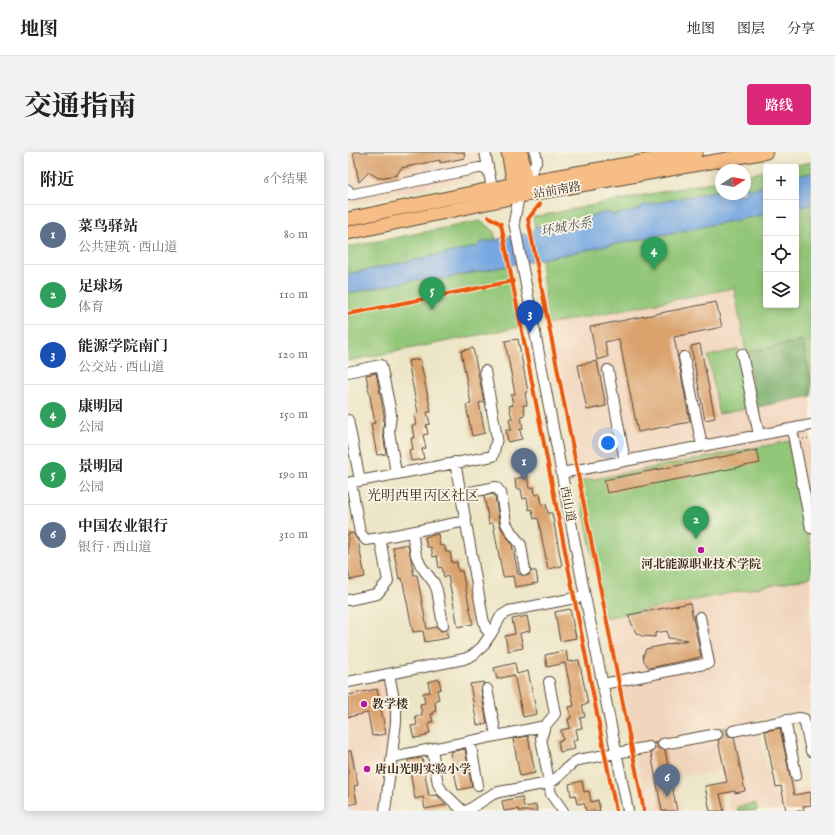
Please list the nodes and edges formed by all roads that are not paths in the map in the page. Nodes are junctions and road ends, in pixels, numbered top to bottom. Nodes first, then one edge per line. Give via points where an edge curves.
1 (485, 152) edge
2 (508, 152) edge
3 (520, 152) edge
4 (535, 152) edge
5 (696, 152) edge
6 (766, 152) edge
7 (488, 166) junction
8 (520, 183) junction
9 (492, 188) junction
10 (348, 190) edge
11 (519, 196) junction
12 (348, 219) edge
13 (348, 232) edge
14 (742, 354) dead end
15 (684, 357) dead end
16 (608, 370) dead end
17 (485, 371) dead end
18 (348, 372) edge
19 (348, 420) edge
20 (811, 425) edge
21 (792, 429) junction
22 (758, 435) junction
23 (702, 446) junction
24 (625, 461) junction
25 (454, 462) junction
26 (396, 473) junction
27 (562, 473) junction
28 (353, 482) edge
29 (461, 494) junction
30 (809, 503) edge
31 (466, 521) junction
32 (811, 528) edge
33 (412, 532) junction
34 (380, 538) junction
35 (525, 570) dead end
36 (585, 596) junction
37 (348, 600) edge
38 (700, 617) dead end
39 (443, 625) dead end
40 (491, 634) junction
41 (388, 674) junction
42 (348, 682) edge
43 (548, 682) dead end
44 (603, 684) junction
45 (487, 689) dead end
46 (785, 720) junction
47 (545, 726) junction
48 (733, 731) tunnel mouth
49 (717, 734) tunnel mouth
50 (496, 735) junction
51 (470, 741) junction
52 (663, 744) dead end
53 (649, 747) dead end
54 (432, 749) junction
55 (811, 752) edge
56 (616, 753) junction
57 (392, 757) junction
58 (796, 775) dead end
59 (549, 783) junction
60 (478, 785) dead end
61 (385, 811) edge
62 (463, 811) edge
63 (467, 811) edge
64 (563, 811) edge
65 (628, 811) edge

1 - 7 street
2 - 8 main road
3 - 8 main road
4 - 8 street via 537,160
5 - 8 main road, 站前南路
6 - 11 main road, 站前南路
7 - 9 street
7 - 10 street via 349,195
8 - 9 main road, 站前南路
8 - 11 main road
9 - 12 main road, 站前南路
11 - 13 main road, 站前南路
11 - 27 street, 西山道 via 514,222
14 - 22 street
15 - 23 street
16 - 24 street
17 - 25 street via 497,438 493,456
18 - 26 street via 381,365 390,408 388,431
19 - 28 street
20 - 21 street
21 - 22 street
21 - 30 street
22 - 23 street
23 - 24 street
24 - 27 street
25 - 26 street
25 - 29 street
26 - 28 street
27 - 36 street, 西山道
28 - 34 street via 360,533 366,540
29 - 31 street
29 - 35 street via 496,488 500,493 506,523 521,545
30 - 32 street
31 - 33 street
31 - 40 street via 483,618
33 - 34 street
33 - 39 street via 416,555 437,590
34 - 37 street via 388,581 377,594
36 - 40 street via 509,611 501,616
36 - 44 street, 西山道
38 - 44 street via 709,663
40 - 41 street via 473,655 464,659
41 - 42 street
41 - 57 street via 396,710
43 - 47 street via 555,714
44 - 56 street, 西山道
45 - 50 street
46 - 48 street
46 - 55 street via 804,719
46 - 58 street
47 - 50 street
47 - 59 street via 541,738
49 - 52 street
50 - 51 street
51 - 54 street
51 - 60 street
53 - 56 street
54 - 57 street
54 - 62 street via 440,788
56 - 59 street via 572,762
56 - 65 street, 西山道
57 - 61 street
59 - 63 street via 493,794
59 - 64 street via 551,794

